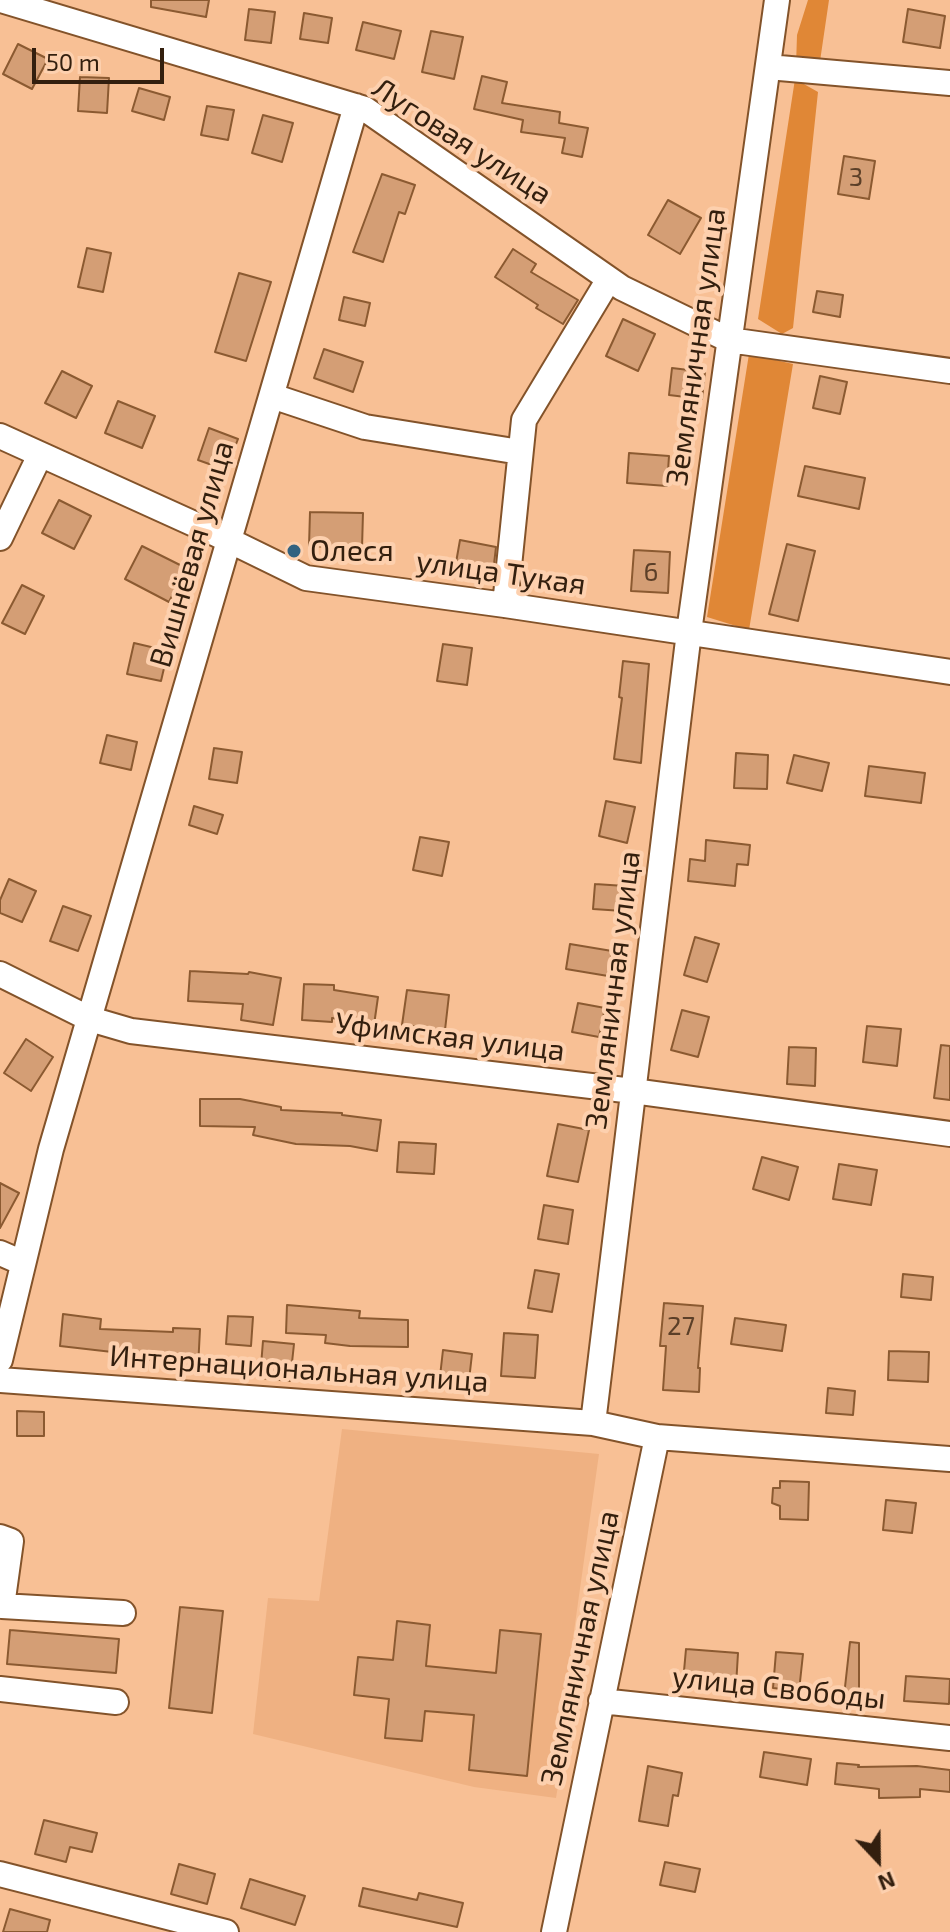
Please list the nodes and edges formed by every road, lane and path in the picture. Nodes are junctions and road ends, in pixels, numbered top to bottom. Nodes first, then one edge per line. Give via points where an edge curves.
1 (1, 0) edge
2 (777, 0) edge
3 (768, 67) junction
4 (950, 83) edge
5 (356, 106) junction
6 (609, 279) junction
7 (729, 340) junction
8 (950, 371) edge
9 (272, 396) junction
10 (0, 436) edge
11 (520, 452) junction
12 (40, 455) junction
13 (0, 538) edge
14 (230, 540) junction
15 (505, 605) junction
16 (689, 632) junction
17 (950, 672) edge
18 (0, 974) edge
19 (90, 1019) junction
20 (633, 1091) junction
21 (950, 1134) edge
22 (0, 1253) edge
23 (23, 1263) junction
24 (0, 1360) edge
25 (0, 1380) edge
26 (593, 1423) junction
27 (657, 1437) junction
28 (950, 1459) edge
29 (0, 1537) edge
30 (123, 1613) dead end
31 (1, 1614) edge
32 (0, 1689) edge
33 (601, 1701) junction
34 (116, 1702) dead end
35 (950, 1738) edge
36 (0, 1874) edge
37 (226, 1932) edge
38 (554, 1932) edge

1 - 5 street, Луговая улица
2 - 3 street, Земляничная улица
3 - 4 street
3 - 7 street, Земляничная улица
5 - 6 street, Луговая улица
5 - 9 street, Вишнёвая улица
6 - 7 street, Луговая улица
6 - 11 street via 524,420
7 - 8 street, Луговая улица
7 - 16 street, Земляничная улица
9 - 11 street via 365,427
9 - 14 street, Вишнёвая улица
10 - 12 street, улица Тукая
11 - 15 street
12 - 13 street
12 - 14 street, улица Тукая
14 - 15 street, улица Тукая via 306,578
14 - 19 street, Вишнёвая улица
15 - 16 street, улица Тукая
16 - 17 street, улица Тукая
16 - 20 street, Земляничная улица
18 - 19 street, Уфимская улица
19 - 20 street, Уфимская улица via 131,1031
19 - 23 street, Вишнёвая улица
20 - 21 street, Уфимская улица
20 - 26 street, Земляничная улица
22 - 23 street
23 - 24 street, Вишнёвая улица
25 - 26 street, Интернациональная улица
26 - 27 street
27 - 28 street
27 - 33 street, Земляничная улица
29 - 31 street via 11,1541
30 - 31 street
32 - 34 street
33 - 35 street, улица Свободы
33 - 38 street, Земляничная улица
36 - 37 street

